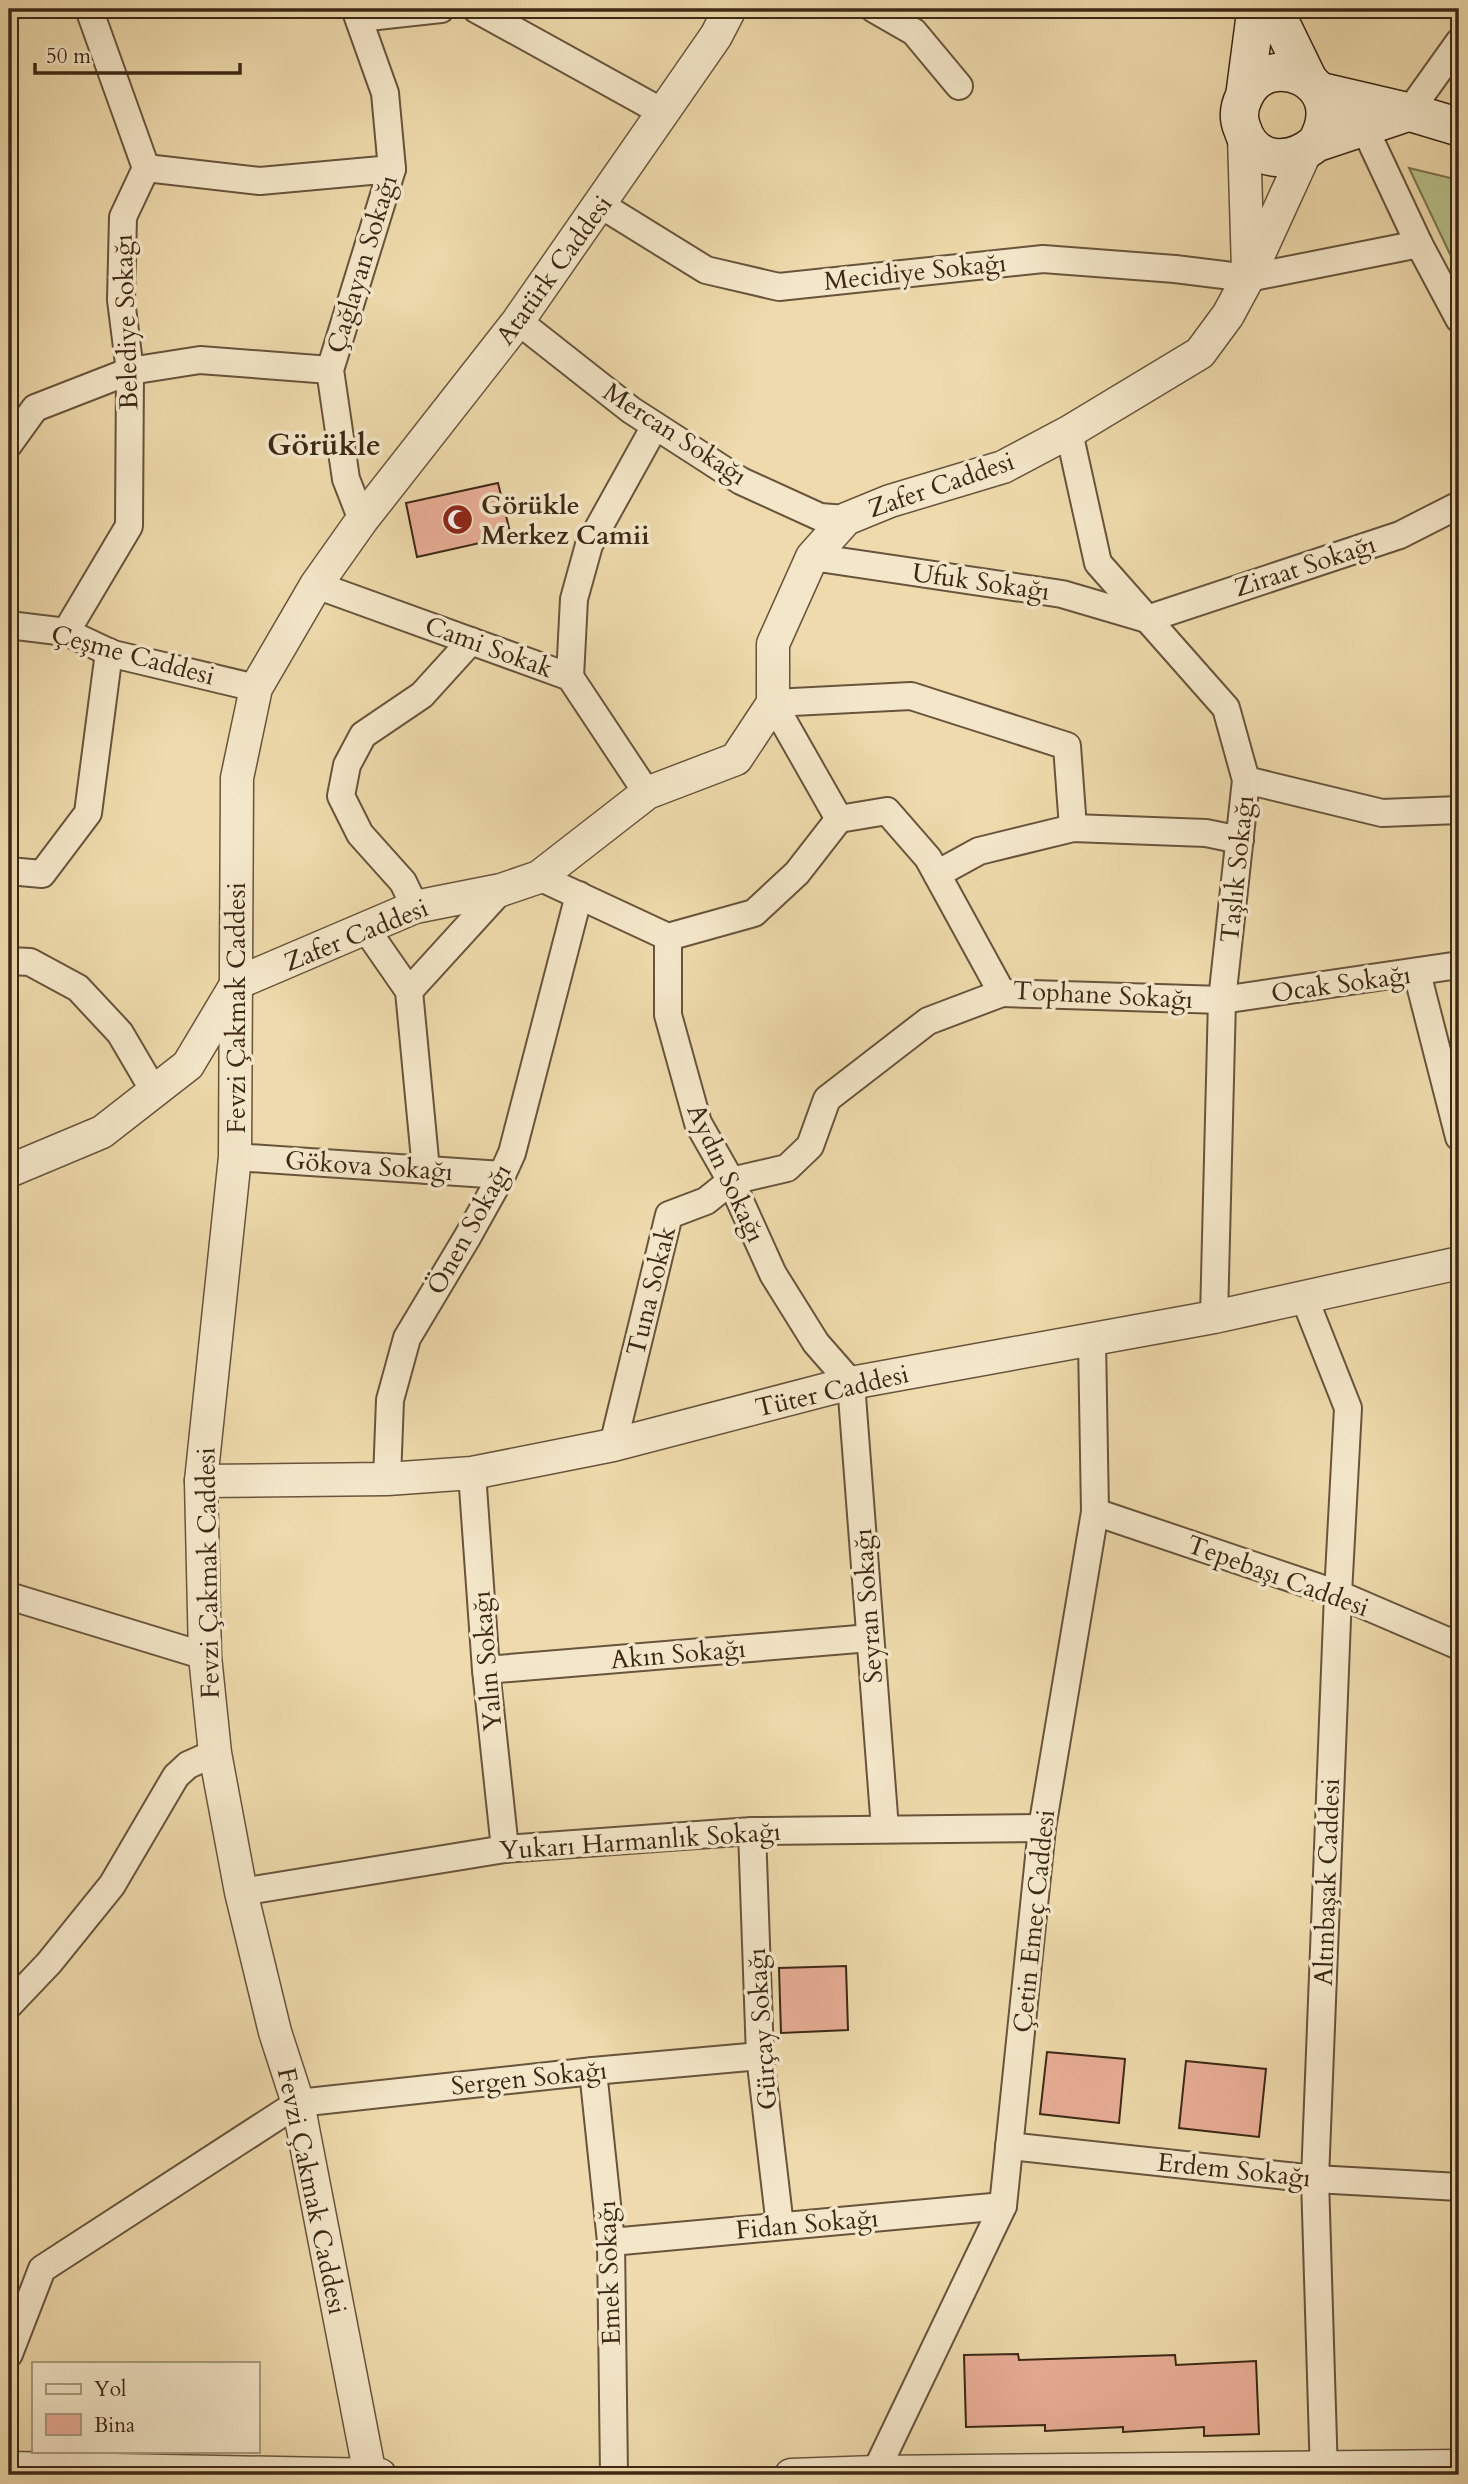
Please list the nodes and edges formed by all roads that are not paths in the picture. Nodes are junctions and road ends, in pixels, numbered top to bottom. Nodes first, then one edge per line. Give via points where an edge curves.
1 (89, 9) edge
2 (441, 9) edge
3 (476, 9) edge
4 (730, 9) edge
5 (874, 9) edge
6 (1256, 9) edge
7 (1274, 9) edge
8 (357, 14) edge
9 (1459, 43) edge
10 (959, 86) dead end
11 (1314, 86) junction
12 (1245, 93) junction
13 (1409, 112) junction
14 (664, 113) junction
15 (1364, 127) junction
16 (1459, 127) edge
17 (1244, 136) junction
18 (1310, 148) junction
19 (146, 168) junction
20 (392, 169) junction
21 (601, 205) junction
22 (1419, 244) junction
23 (1248, 278) junction
24 (1459, 319) edge
25 (518, 321) junction
26 (330, 370) junction
27 (130, 372) junction
28 (655, 426) junction
29 (1069, 432) junction
30 (9, 444) edge
31 (1459, 505) edge
32 (846, 519) junction
33 (362, 520) junction
34 (812, 557) junction
35 (316, 584) junction
36 (1147, 619) junction
37 (9, 625) edge
38 (66, 632) junction
39 (471, 640) junction
40 (109, 652) junction
41 (570, 677) junction
42 (256, 688) junction
43 (773, 703) junction
44 (1246, 780) junction
45 (647, 793) junction
46 (1459, 810) edge
47 (839, 819) junction
48 (1073, 828) junction
49 (1240, 840) junction
50 (9, 870) edge
51 (937, 874) junction
52 (539, 877) junction
53 (501, 890) junction
54 (579, 895) junction
55 (415, 907) junction
56 (366, 929) junction
57 (668, 937) junction
58 (9, 961) edge
59 (1459, 965) edge
60 (1417, 973) junction
61 (237, 983) junction
62 (409, 991) junction
63 (1002, 993) junction
64 (1222, 1000) junction
65 (154, 1091) junction
66 (1459, 1137) edge
67 (236, 1157) junction
68 (426, 1170) junction
69 (9, 1171) edge
70 (502, 1175) junction
71 (731, 1181) junction
72 (1459, 1264) edge
73 (1304, 1297) junction
74 (1214, 1317) junction
75 (1092, 1341) junction
76 (851, 1383) junction
77 (613, 1445) junction
78 (472, 1472) junction
79 (387, 1479) junction
80 (201, 1481) junction
81 (1095, 1512) junction
82 (1338, 1594) junction
83 (9, 1596) edge
84 (870, 1639) junction
85 (1459, 1646) edge
86 (205, 1656) junction
87 (486, 1670) junction
88 (215, 1753) junction
89 (1042, 1828) junction
90 (885, 1829) junction
91 (752, 1831) junction
92 (505, 1849) junction
93 (242, 1892) junction
94 (9, 2005) edge
95 (760, 2056) junction
96 (593, 2071) junction
97 (298, 2103) junction
98 (1009, 2146) junction
99 (1315, 2179) junction
100 (1459, 2187) edge
101 (1003, 2206) junction
102 (780, 2226) junction
103 (611, 2242) junction
104 (9, 2354) edge
105 (1459, 2466) edge
106 (9, 2468) edge
107 (1323, 2472) edge
108 (875, 2473) edge
109 (1063, 2473) edge
110 (370, 2475) edge
111 (380, 2475) edge
112 (614, 2475) edge
113 (792, 2475) edge

1 - 19 street
2 - 8 street
3 - 14 street
4 - 14 street, Atatürk Caddesi
5 - 10 street via 914,32
6 - 12 main road
7 - 11 main road
8 - 20 street, Çağlayan Sokağı via 385,93
9 - 13 street
11 - 12 main road via 1296,74 1274,73 1254,82
11 - 13 main road
11 - 18 main road via 1326,118
12 - 17 main road via 1240,107
13 - 15 main road
13 - 16 main road
14 - 21 street, Atatürk Caddesi
15 - 18 main road
15 - 22 street
17 - 18 main road via 1253,147 1278,159 1292,158
17 - 23 street
18 - 23 street, Zafer Caddesi
19 - 20 street via 260,181
19 - 27 street, Belediye Sokağı via 123,217 121,300
20 - 26 street, Çağlayan Sokağı
21 - 23 street, Mecidiye Sokağı via 706,270 779,286 1043,258
21 - 25 street, Atatürk Caddesi
22 - 23 street, Mecidiye Sokağı
22 - 24 street
23 - 29 street, Zafer Caddesi via 1200,353
25 - 28 street, Mercan Sokağı
25 - 33 street, Atatürk Caddesi
26 - 27 street via 200,360
26 - 33 street, Çağlayan Sokağı via 346,479
27 - 30 street via 35,408
27 - 38 street, Belediye Sokağı via 129,526
28 - 32 street, Mercan Sokağı via 741,481 820,517
28 - 41 street via 589,545 574,599
29 - 32 street, Zafer Caddesi via 1003,467
29 - 36 street, Taşlık Sokağı via 1098,563
31 - 36 street, Ziraat Sokağı via 1400,535
32 - 34 street, Zafer Caddesi
33 - 35 street, Fevzi Çakmak Caddesi
34 - 36 street, Ufuk Sokağı via 1062,594
34 - 43 street, Zafer Caddesi via 773,643
35 - 39 street, Cami Sokak
35 - 42 street, Fevzi Çakmak Caddesi
36 - 44 street, Taşlık Sokağı via 1226,708
37 - 38 street, Çeşme Caddesi
38 - 40 street, Çeşme Caddesi
39 - 41 street, Cami Sokak
39 - 55 street via 422,695 363,735 347,765 341,796 360,834 403,882
40 - 42 street, Çeşme Caddesi
40 - 50 street via 88,813 42,874
41 - 45 street, Cami Sokak
42 - 61 street, Fevzi Çakmak Caddesi via 237,778
43 - 45 street, Zafer Caddesi via 736,759
43 - 47 street
43 - 48 street via 911,696 1067,746
44 - 46 street via 1382,813
44 - 49 street, Taşlık Sokağı
45 - 52 street, Zafer Caddesi
47 - 51 street, Tophane Sokağı via 887,811
47 - 57 street via 797,873 754,913
48 - 49 street via 1206,833
48 - 51 street via 979,851
49 - 64 street, Taşlık Sokağı
51 - 63 street, Tophane Sokağı
52 - 53 street, Zafer Caddesi
52 - 54 street
53 - 55 street, Zafer Caddesi
53 - 62 street
54 - 57 street
54 - 70 street, Önen Sokağı via 512,1153
55 - 56 street, Zafer Caddesi
56 - 61 street, Zafer Caddesi
56 - 62 street
57 - 71 street, Aydın Sokağı via 668,1015 698,1123
58 - 65 street via 30,962 78,988 120,1033
59 - 60 street, Ocak Sokağı
60 - 64 street, Ocak Sokağı
60 - 66 street
61 - 65 street via 188,1065
61 - 67 street, Fevzi Çakmak Caddesi
62 - 68 street
63 - 64 street, Tophane Sokağı
63 - 71 street, Tuna Sokak via 928,1021 827,1099 810,1146 787,1168
64 - 74 street, Taşlık Sokağı
65 - 69 street via 102,1132
67 - 68 street, Gökova Sokağı
67 - 80 street, Fevzi Çakmak Caddesi
68 - 70 street, Gökova Sokağı
70 - 79 street, Önen Sokağı via 407,1338 390,1400
71 - 76 street, Aydın Sokağı via 773,1273 816,1343
71 - 77 street, Tuna Sokak via 706,1201 669,1215
72 - 73 street, Tüter Caddesi
73 - 74 street, Tüter Caddesi
73 - 82 street, Altınbaşak Caddesi via 1348,1408
74 - 75 street, Tüter Caddesi
75 - 76 street, Tüter Caddesi
75 - 81 street, Çetin Emeç Caddesi
76 - 77 street, Tüter Caddesi
76 - 84 street, Seyran Sokağı
77 - 78 street, Tüter Caddesi
78 - 79 street, Tüter Caddesi
78 - 87 street, Yalın Sokağı
79 - 80 street, Tüter Caddesi
80 - 86 street, Fevzi Çakmak Caddesi
81 - 82 street, Tepebaşı Caddesi
81 - 89 street, Çetin Emeç Caddesi
82 - 85 street, Tepebaşı Caddesi
82 - 99 street, Altınbaşak Caddesi
83 - 86 street
84 - 87 street, Akın Sokağı
84 - 90 street, Seyran Sokağı
86 - 88 street, Fevzi Çakmak Caddesi
87 - 92 street, Yalın Sokağı
88 - 93 street, Fevzi Çakmak Caddesi
88 - 94 street via 176,1776 112,1885
89 - 90 street, Yukarı Harmanlık Sokağı
89 - 98 street, Çetin Emeç Caddesi
90 - 91 street, Yukarı Harmanlık Sokağı
91 - 92 street, Yukarı Harmanlık Sokağı
91 - 95 street, Gürçay Sokağı
92 - 93 street, Yukarı Harmanlık Sokağı
93 - 97 street, Fevzi Çakmak Caddesi via 275,2032
95 - 96 street, Sergen Sokağı
95 - 102 street, Gürçay Sokağı
96 - 97 street, Sergen Sokağı
96 - 103 street, Emek Sokağı
97 - 104 street via 42,2269
97 - 110 street, Fevzi Çakmak Caddesi
98 - 99 street, Erdem Sokağı
98 - 101 street, Çetin Emeç Caddesi
99 - 100 street, Erdem Sokağı
99 - 107 street, Altınbaşak Caddesi
101 - 102 street, Fidan Sokağı
101 - 108 street, Çetin Emeç Caddesi
102 - 103 street, Fidan Sokağı
103 - 112 street, Emek Sokağı
105 - 107 street
106 - 110 street
107 - 109 street
108 - 109 street
108 - 113 street
110 - 111 street

